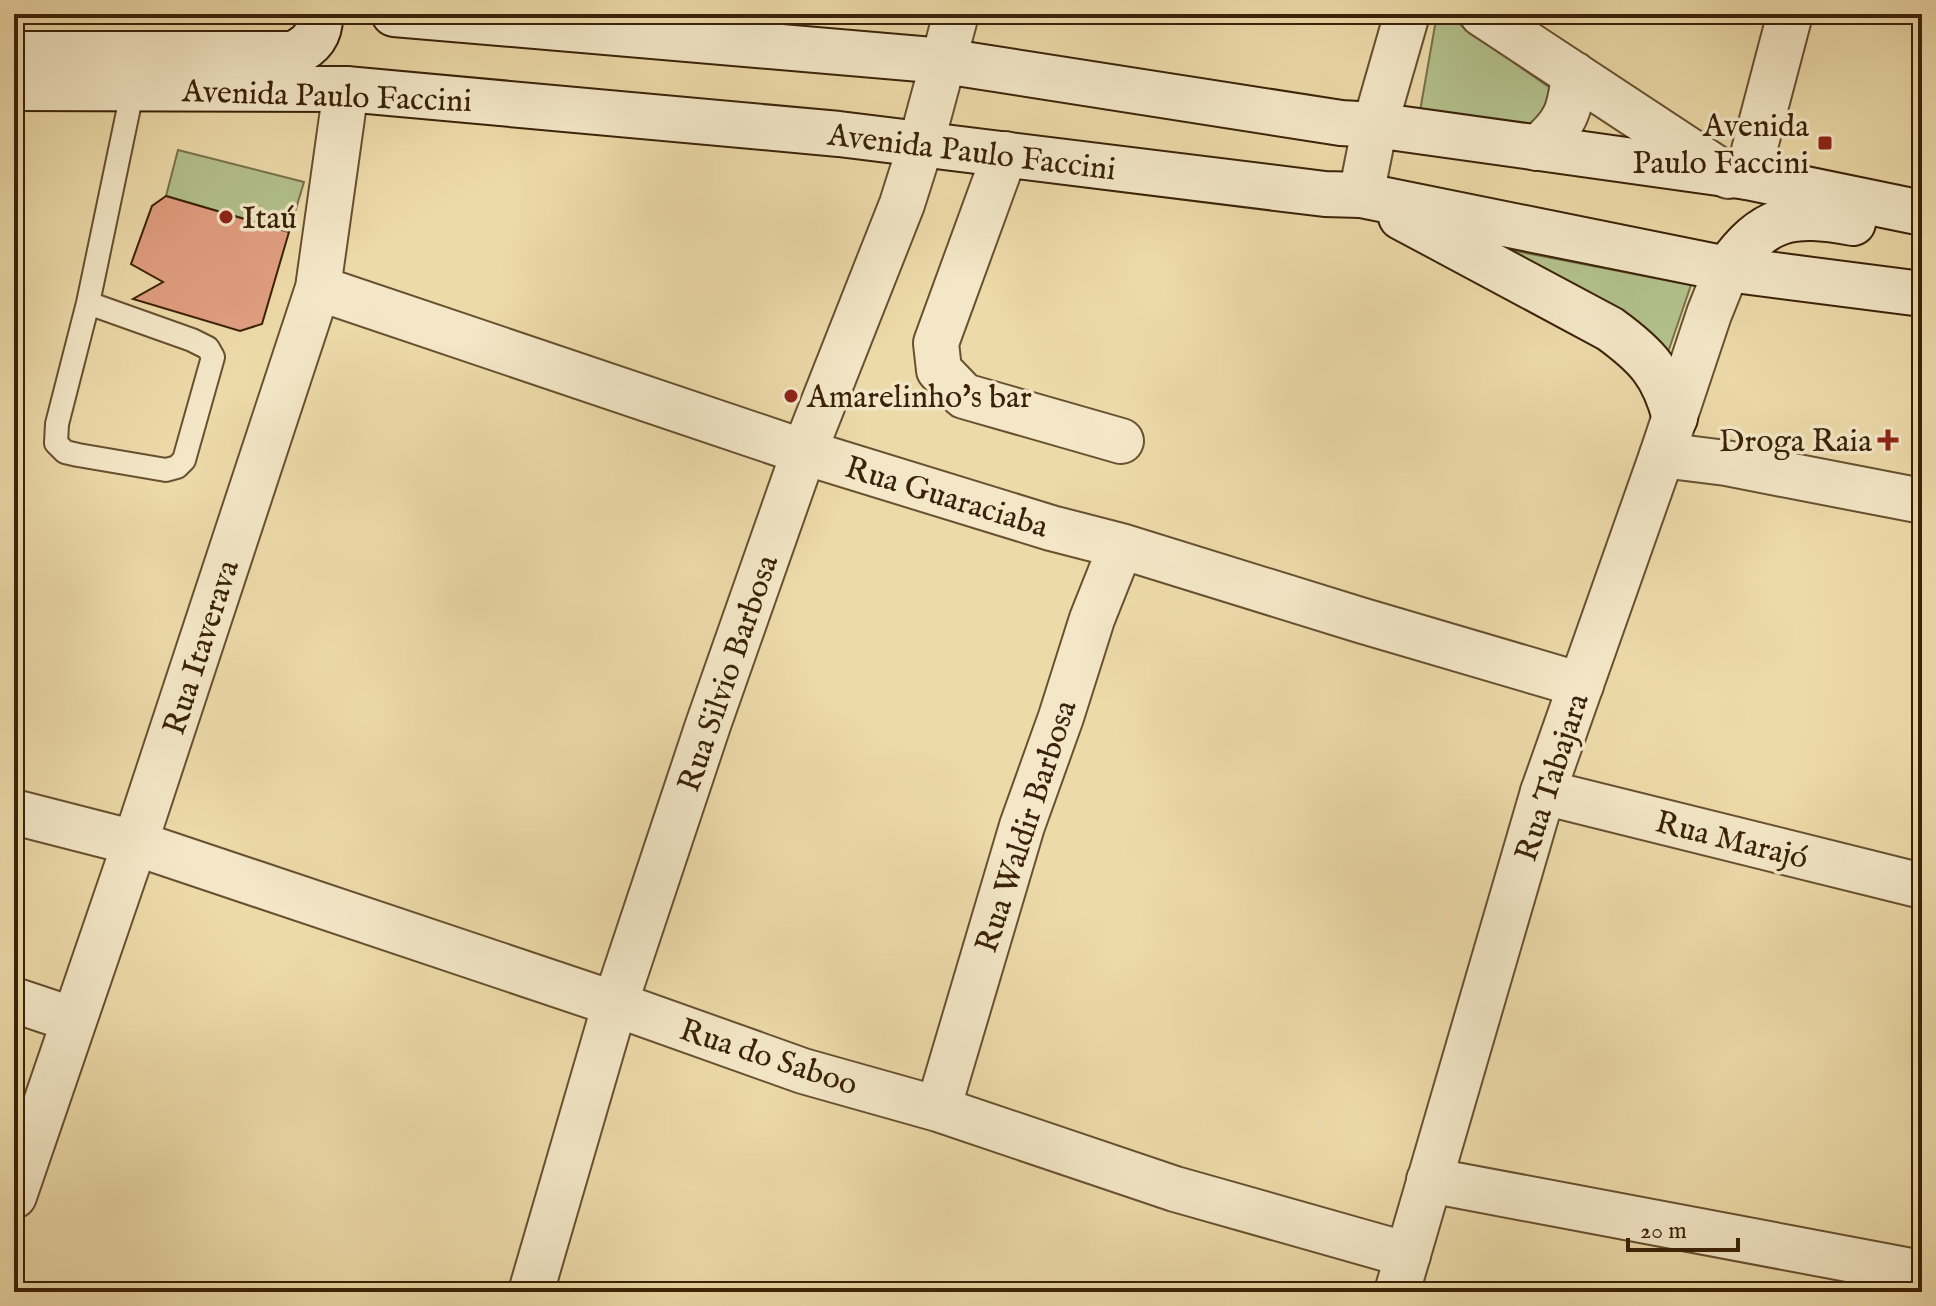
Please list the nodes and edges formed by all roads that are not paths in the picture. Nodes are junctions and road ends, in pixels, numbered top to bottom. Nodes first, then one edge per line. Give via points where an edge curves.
1 (320, 14) edge
2 (394, 14) edge
3 (956, 14) edge
4 (1407, 14) edge
5 (1482, 14) edge
6 (1790, 14) edge
7 (14, 54) edge
8 (944, 61) junction
9 (1574, 74) junction
10 (14, 88) edge
11 (133, 88) junction
12 (346, 89) junction
13 (1375, 125) junction
14 (921, 144) junction
15 (1537, 148) junction
16 (1005, 154) junction
17 (1738, 177) junction
18 (1361, 195) junction
19 (1922, 213) edge
20 (1922, 235) edge
21 (1727, 269) junction
22 (318, 288) junction
23 (1922, 294) edge
24 (88, 303) junction
25 (1668, 436) junction
26 (1121, 441) dead end
27 (804, 452) junction
28 (1922, 501) edge
29 (1121, 546) junction
30 (1581, 685) junction
31 (1543, 792) junction
32 (14, 812) edge
33 (135, 843) junction
34 (1922, 886) edge
35 (14, 1000) edge
36 (615, 1004) junction
37 (74, 1020) junction
38 (938, 1109) junction
39 (17, 1174) edge
40 (1429, 1180) junction
41 (1918, 1270) edge
42 (1402, 1274) edge
43 (531, 1292) edge

1 - 7 street via 313,41 293,54
2 - 8 street
3 - 8 street, Rua Silvio Barbosa
4 - 13 street
5 - 9 street
6 - 17 street
8 - 13 street
8 - 14 street, Rua Silvio Barbosa
9 - 15 street via 1568,113
9 - 17 street
10 - 11 street, Avenida Paulo Faccini
11 - 12 street, Avenida Paulo Faccini
11 - 24 lane
12 - 14 street, Avenida Paulo Faccini
12 - 22 street, Rua Itaverava
13 - 15 street
13 - 18 street
14 - 16 street, Avenida Paulo Faccini
14 - 27 street, Rua Silvio Barbosa
15 - 17 street
16 - 18 street, Avenida Paulo Faccini
16 - 26 street via 936,343 939,370 964,396
17 - 19 street
18 - 21 street, Avenida Paulo Faccini
18 - 25 street via 1636,348 1657,370 1668,393
20 - 21 street, Rua Tabajara via 1803,217 1759,233
21 - 23 street, Avenida Paulo Faccini
21 - 25 street, Rua Tabajara
22 - 27 street, Rua Guaraciaba
22 - 33 street, Rua Itaverava
24 - 24 lane via 192,340 213,357 184,460 177,467 166,470 78,455 56,443
25 - 28 street via 1726,463
25 - 30 street, Rua Tabajara
27 - 29 street, Rua Guaraciaba
27 - 36 street, Rua Silvio Barbosa
29 - 30 street, Rua Guaraciaba
29 - 38 street, Rua Waldir Barbosa via 1022,826
30 - 31 street, Rua Tabajara
31 - 34 street, Rua Marajó
31 - 40 street, Rua Tabajara
32 - 33 street, Rua do Saboo
33 - 36 street, Rua do Saboo
33 - 37 street, Rua Itaverava
35 - 37 street
36 - 38 street, Rua do Saboo via 803,1071
36 - 43 street, Rua Silvio Barbosa
37 - 39 street, Rua Itaverava
38 - 42 street, Rua do Saboo via 1175,1189
40 - 41 street
40 - 42 street, Rua Tabajara

